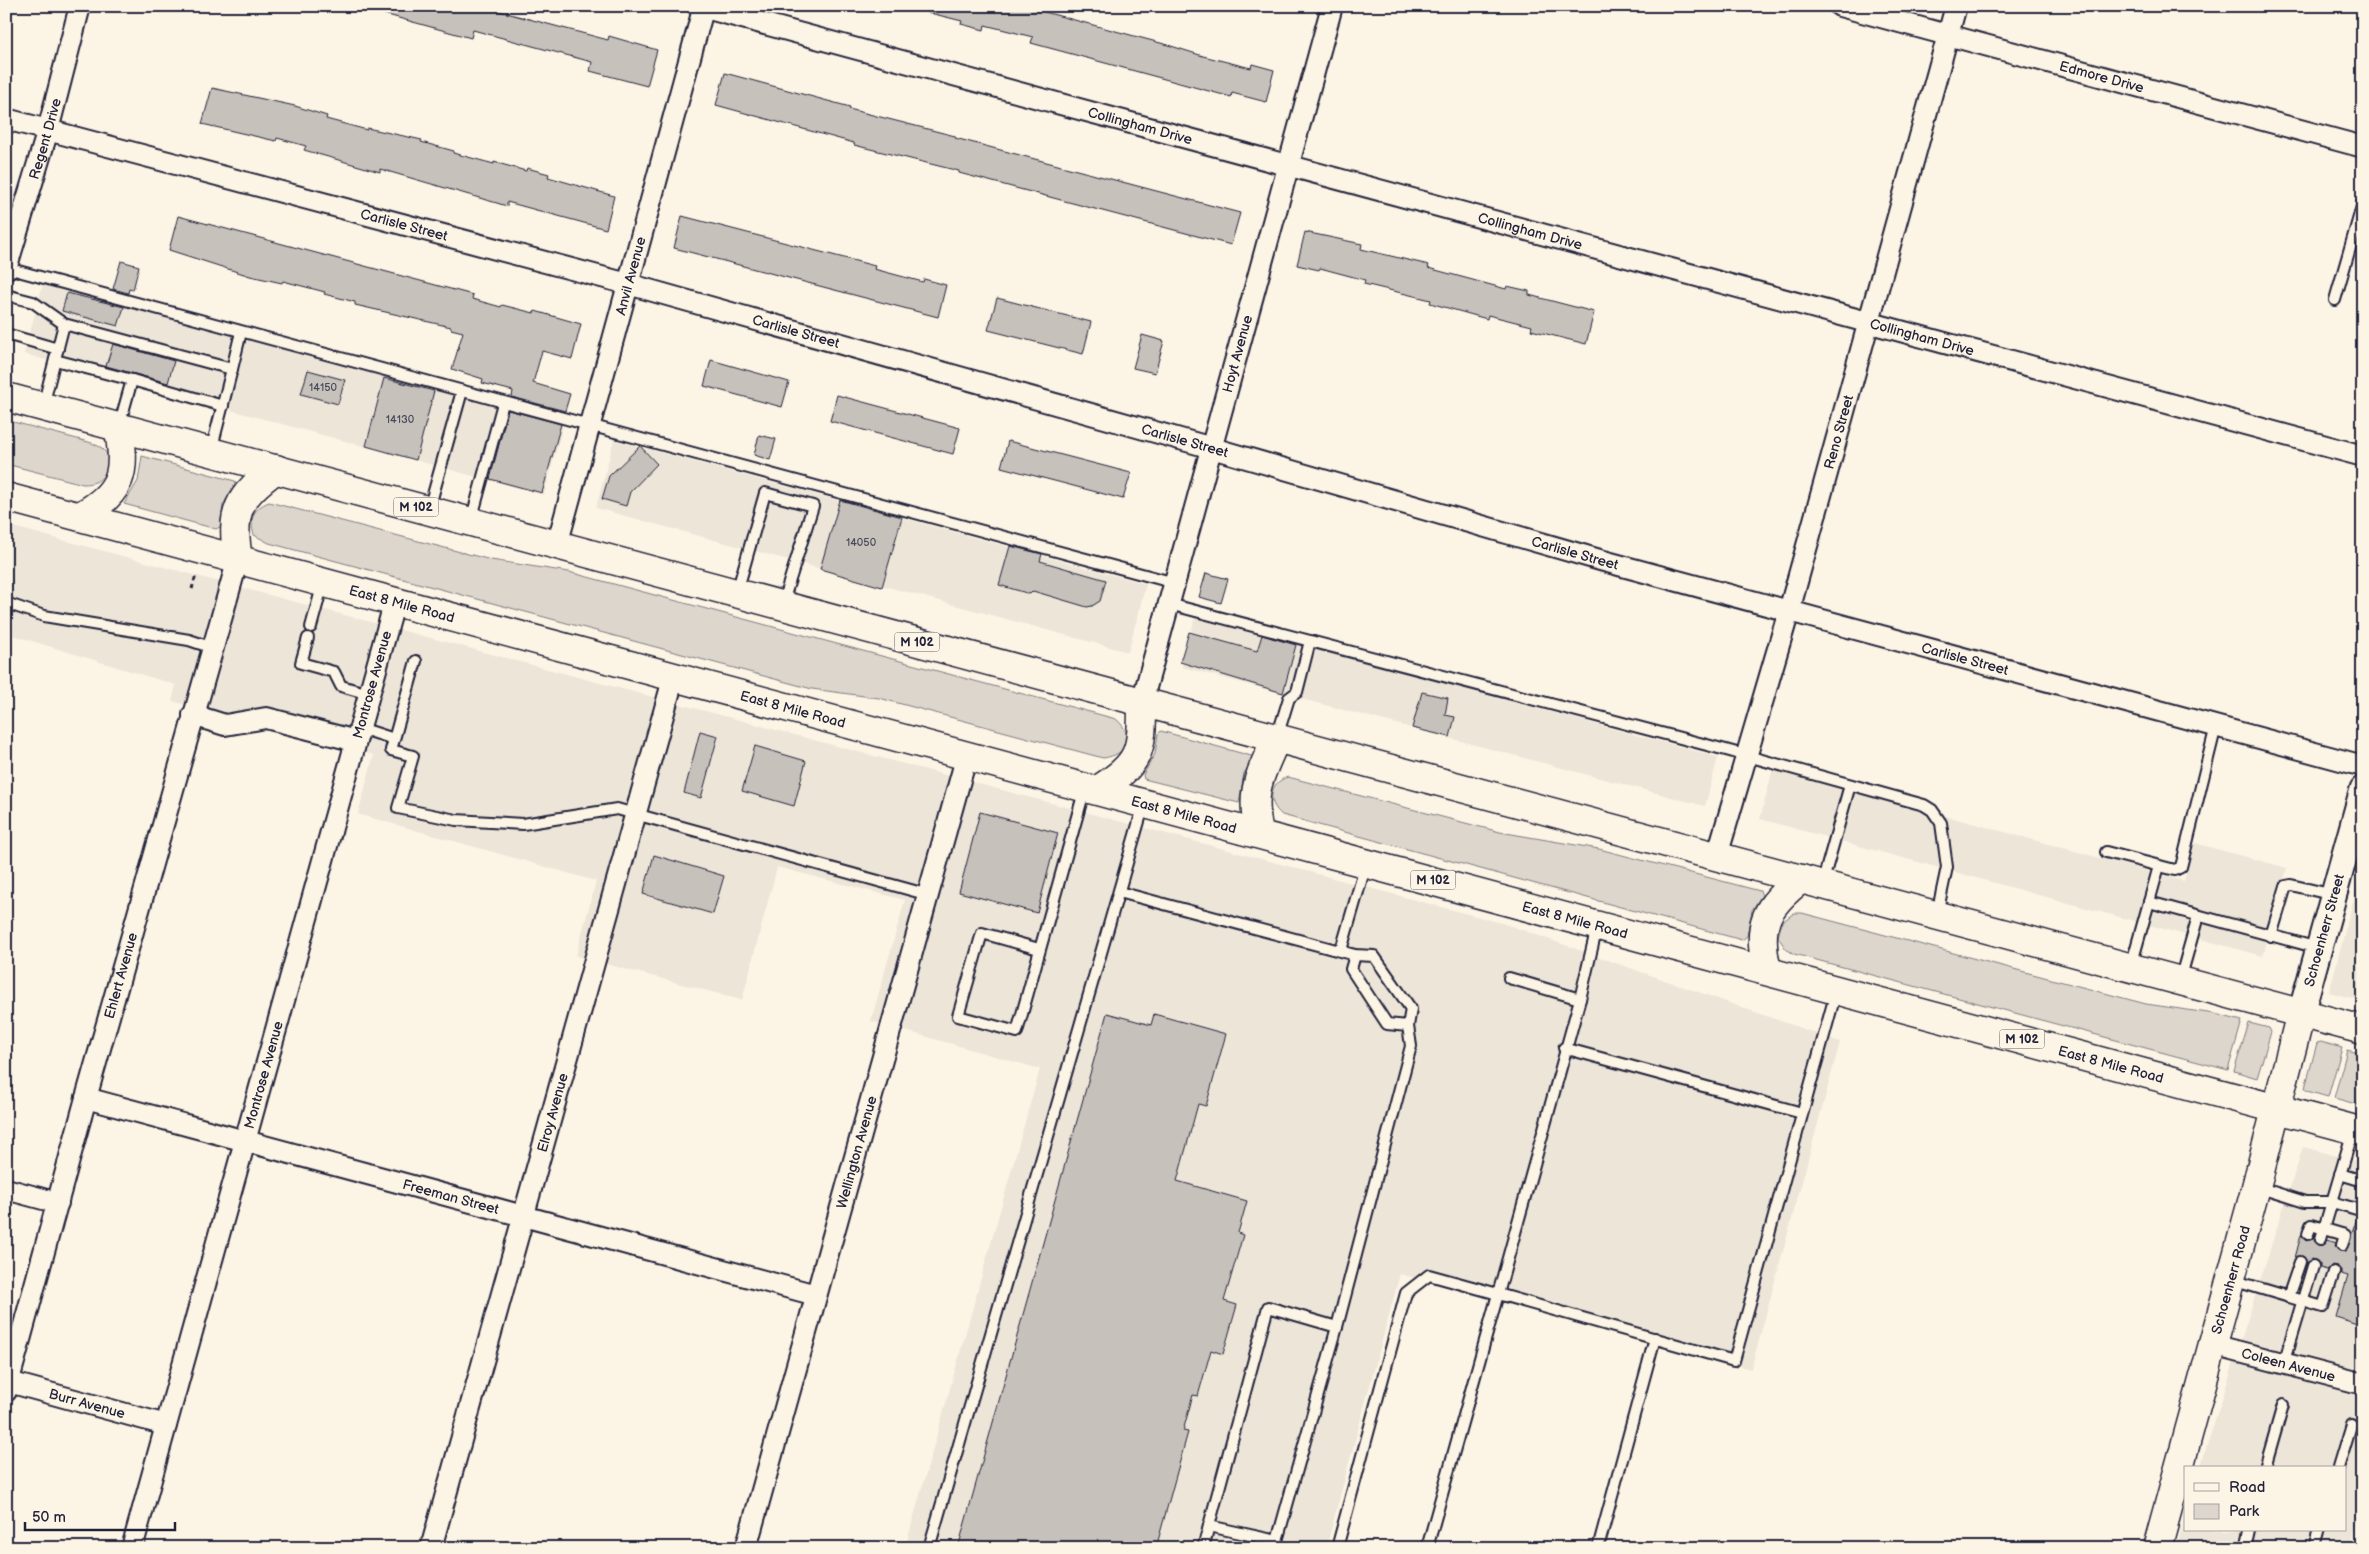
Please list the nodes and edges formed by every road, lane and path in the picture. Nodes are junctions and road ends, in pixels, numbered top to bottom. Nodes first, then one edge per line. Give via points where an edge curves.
1 (80, 6) edge
2 (1332, 6) edge
3 (1840, 6) edge
4 (1956, 6) edge
5 (702, 7) edge
6 (1948, 35) junction
7 (6, 119) edge
8 (48, 130) junction
9 (2363, 147) edge
10 (1288, 167) junction
11 (2363, 203) edge
12 (6, 268) edge
13 (628, 284) junction
14 (6, 295) edge
15 (2335, 300) dead end
16 (1868, 323) junction
17 (64, 324) junction
18 (241, 332) junction
19 (6, 334) edge
20 (58, 349) junction
21 (55, 360) junction
22 (232, 369) junction
23 (132, 380) junction
24 (462, 392) junction
25 (6, 397) edge
26 (503, 403) junction
27 (223, 406) junction
28 (43, 407) junction
29 (589, 426) junction
30 (118, 427) junction
31 (1212, 448) junction
32 (211, 452) junction
33 (2363, 456) edge
34 (276, 469) junction
35 (6, 496) edge
36 (429, 510) junction
37 (80, 516) junction
38 (471, 522) junction
39 (557, 545) junction
40 (238, 559) junction
41 (196, 575) dead end
42 (324, 582) junction
43 (1175, 583) junction
44 (192, 590) dead end
45 (737, 593) junction
46 (395, 601) junction
47 (6, 603) edge
48 (1170, 604) junction
49 (782, 606) junction
50 (1789, 612) junction
51 (311, 627) dead end
52 (308, 638) dead end
53 (1310, 641) junction
54 (213, 648) junction
55 (416, 661) dead end
56 (674, 676) junction
57 (369, 694) junction
58 (1142, 702) junction
59 (194, 715) junction
60 (2216, 726) junction
61 (358, 735) junction
62 (394, 739) junction
63 (1276, 739) junction
64 (967, 755) junction
65 (1748, 756) junction
66 (2363, 766) edge
67 (1850, 785) junction
68 (1092, 789) junction
69 (2363, 789) edge
70 (1145, 803) junction
71 (635, 814) junction
72 (1259, 834) junction
73 (2106, 852) dead end
74 (1716, 856) junction
75 (1367, 862) junction
76 (2160, 866) junction
77 (1811, 882) junction
78 (1119, 892) junction
79 (929, 895) junction
80 (2334, 895) junction
81 (2149, 902) junction
82 (1937, 915) junction
83 (2198, 916) junction
84 (1597, 925) junction
85 (2271, 936) junction
86 (2319, 948) junction
87 (1039, 949) junction
88 (1341, 950) junction
89 (1355, 955) junction
90 (2131, 967) junction
91 (1767, 970) junction
92 (1509, 978) dead end
93 (2180, 980) junction
94 (1837, 988) junction
95 (1580, 999) junction
96 (2302, 1013) junction
97 (1408, 1026) junction
98 (2363, 1030) edge
99 (1564, 1048) junction
100 (86, 1098) junction
101 (2276, 1108) junction
102 (1802, 1113) junction
103 (2358, 1130) edge
104 (246, 1141) junction
105 (2340, 1174) junction
106 (2363, 1181) edge
107 (2256, 1187) junction
108 (6, 1189) edge
109 (2332, 1202) junction
110 (58, 1203) junction
111 (2360, 1210) dead end
112 (524, 1215) junction
113 (2308, 1234) dead end
114 (2323, 1234) junction
115 (2346, 1239) dead end
116 (2300, 1262) dead end
117 (2313, 1266) dead end
118 (2334, 1272) dead end
119 (2231, 1280) junction
120 (1498, 1294) junction
121 (816, 1295) junction
122 (2288, 1297) junction
123 (2302, 1301) junction
124 (1337, 1327) junction
125 (1655, 1338) junction
126 (2213, 1344) junction
127 (2284, 1363) junction
128 (2363, 1384) edge
129 (8, 1387) edge
130 (2283, 1404) dead end
131 (166, 1425) junction
132 (2351, 1425) dead end
133 (2266, 1466) edge
134 (2339, 1466) edge
135 (2182, 1469) edge
136 (1209, 1526) junction
137 (2248, 1532) edge
138 (2320, 1532) edge
139 (1276, 1544) edge
140 (132, 1548) edge
141 (431, 1548) edge
142 (746, 1548) edge
143 (929, 1548) edge
144 (1203, 1548) edge
145 (1337, 1548) edge
146 (1427, 1548) edge
147 (1598, 1548) edge
148 (2157, 1548) edge
149 (2244, 1548) edge
150 (2316, 1548) edge

1 - 8 street, Regent Drive
2 - 10 street, Hoyt Avenue
3 - 6 street, Edmore Drive
4 - 6 street, Reno Street
5 - 10 street, Collingham Drive
5 - 13 street, Anvil Avenue
6 - 9 street, Edmore Drive
6 - 16 street, Reno Street
7 - 8 street, Carlisle Street
8 - 12 street, Regent Drive
8 - 13 street, Carlisle Street
10 - 16 street, Collingham Drive
10 - 31 street, Hoyt Avenue
11 - 15 lane
12 - 18 lane
13 - 29 street, Anvil Avenue
13 - 31 street, Carlisle Street
14 - 17 lane via 33,302
16 - 33 street, Collingham Drive
16 - 50 street, Reno Street
17 - 20 lane
17 - 22 lane
18 - 22 lane
18 - 24 lane
19 - 20 lane
20 - 21 lane
21 - 23 lane
21 - 28 lane
22 - 27 lane
23 - 27 lane
23 - 30 lane
24 - 26 lane
24 - 36 lane
25 - 28 main road, M 102
26 - 29 lane
26 - 38 lane
27 - 32 lane
28 - 30 main road, M 102
29 - 39 street, Anvil Avenue
29 - 43 lane
30 - 32 main road, M 102
30 - 37 main road via 123,456 119,480 106,499
31 - 43 street, Hoyt Avenue
31 - 50 street, Carlisle Street
32 - 34 main road, M 102
34 - 36 main road, M 102
34 - 40 main road via 255,484 239,504 234,524
35 - 37 main road, East 8 Mile Road / M 102
36 - 38 main road, M 102
37 - 40 main road, East 8 Mile Road / M 102
38 - 39 main road, M 102
39 - 45 main road, M 102
40 - 42 main road, East 8 Mile Road / M 102
40 - 54 street, Ehlert Avenue
41 - 44 path
42 - 46 main road, East 8 Mile Road / M 102
42 - 51 lane
43 - 48 street, Hoyt Avenue
45 - 49 main road, M 102
45 - 49 lane via 765,493 812,506
46 - 56 main road, East 8 Mile Road / M 102
46 - 57 street, Montrose Avenue
47 - 54 lane via 44,616 189,640
48 - 53 lane
48 - 58 street, Hoyt Avenue
49 - 58 main road, M 102
50 - 60 street, Carlisle Street
50 - 65 street, Reno Street
52 - 57 lane via 301,663 334,672 341,686
53 - 63 lane via 1297,692 1288,698
53 - 65 lane
54 - 59 street, Ehlert Avenue
55 - 62 lane
56 - 64 main road, East 8 Mile Road / M 102
56 - 71 street, Elroy Avenue
57 - 61 street, Montrose Avenue
58 - 63 main road, M 102
58 - 68 main road via 1142,736 1137,756 1120,775
59 - 61 street via 225,725 266,718
59 - 100 street, Ehlert Avenue
60 - 66 street, Carlisle Street
60 - 76 lane via 2184,863 2175,870
61 - 62 lane
61 - 104 street, Montrose Avenue
62 - 71 lane via 391,750 413,756 398,808 456,820 523,824 616,809
63 - 72 main road via 1255,791
63 - 74 main road, M 102
64 - 68 main road, East 8 Mile Road / M 102
64 - 79 street, Wellington Avenue
65 - 67 lane
65 - 74 street, Reno Street
67 - 77 lane
67 - 82 lane via 1924,805 1938,816 1947,867
68 - 70 main road, East 8 Mile Road / M 102
68 - 87 lane
69 - 80 street, Schoenherr Street
70 - 72 main road, East 8 Mile Road / M 102
70 - 78 lane
71 - 79 lane
71 - 112 street, Elroy Avenue
72 - 75 main road, East 8 Mile Road / M 102
73 - 76 lane
74 - 77 main road, M 102
75 - 84 main road, East 8 Mile Road / M 102
75 - 88 lane
76 - 81 lane
77 - 82 main road, M 102
77 - 91 main road via 1782,894 1766,918 1761,939
78 - 88 lane
78 - 143 lane
79 - 121 street, Wellington Avenue
80 - 85 lane via 2286,886
80 - 86 street, Schoenherr Street
81 - 83 lane
81 - 90 lane
82 - 90 main road, M 102
83 - 85 lane
83 - 93 lane
84 - 91 main road, East 8 Mile Road / M 102
84 - 95 lane
85 - 86 lane
86 - 96 street, Schoenherr Street
87 - 87 lane via 1017,1032 958,1016 982,933
88 - 89 lane
89 - 97 lane via 1374,956 1411,1009
89 - 97 lane via 1351,969 1387,1024
90 - 93 main road, M 102
91 - 94 main road, East 8 Mile Road / M 102
92 - 95 lane
93 - 96 main road, M 102
94 - 101 main road, East 8 Mile Road / M 102
94 - 102 lane
95 - 99 lane
96 - 98 main road, M 102
96 - 101 main road, Schoenherr Road
97 - 124 lane via 1411,1046
99 - 102 lane
99 - 120 lane
100 - 104 street, Freeman Street
100 - 110 street, Ehlert Avenue
101 - 103 main road, East 8 Mile Road / M 102
101 - 107 main road, Schoenherr Road
102 - 125 lane via 1734,1361
103 - 105 lane
104 - 112 street, Freeman Street
104 - 131 street, Montrose Avenue
105 - 106 lane
105 - 109 lane
107 - 109 lane via 2306,1202
107 - 119 main road, Schoenherr Road
108 - 110 street
109 - 111 lane
109 - 114 lane
110 - 129 street, Ehlert Avenue
112 - 121 street, Freeman Street
112 - 141 street, Elroy Avenue
113 - 114 lane via 2310,1226
114 - 115 lane
116 - 122 lane
117 - 123 lane
118 - 123 lane via 2323,1307
119 - 122 lane
119 - 126 main road, Schoenherr Road
120 - 125 lane
120 - 145 lane via 1429,1275 1406,1293
120 - 146 lane
121 - 142 street, Wellington Avenue
122 - 123 lane
123 - 127 lane
124 - 136 lane via 1268,1308
124 - 139 lane
125 - 147 lane
126 - 127 street, Coleen Avenue
126 - 135 main road, Schoenherr Road
127 - 128 street, Coleen Avenue
129 - 131 street, Burr Avenue
130 - 133 lane
131 - 140 street, Montrose Avenue
132 - 134 lane
135 - 148 main road, Schoenherr Road
136 - 139 lane
136 - 144 lane
137 - 149 lane
138 - 150 lane

